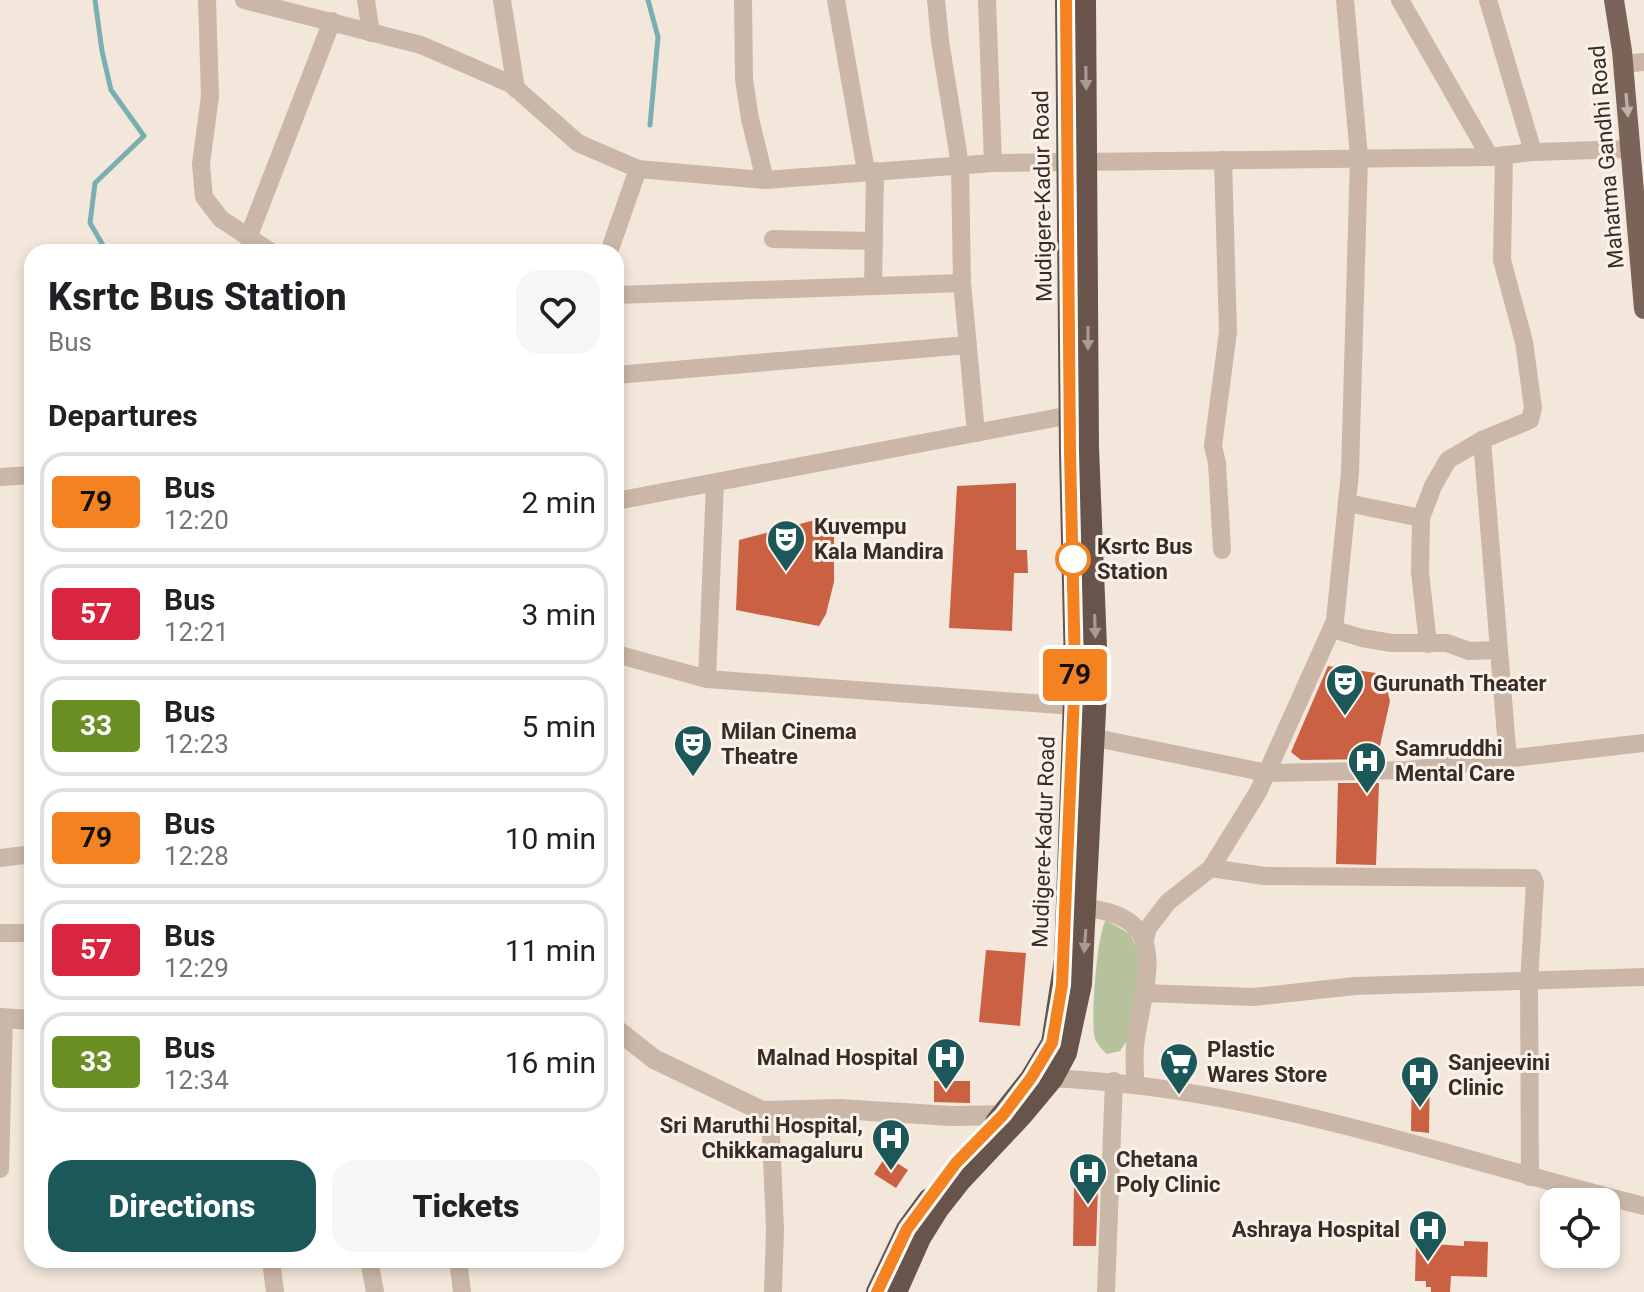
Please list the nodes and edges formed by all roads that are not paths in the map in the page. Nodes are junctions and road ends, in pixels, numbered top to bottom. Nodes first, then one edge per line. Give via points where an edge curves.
1 (207, 0) edge
2 (244, 0) edge
3 (366, 0) edge
4 (502, 0) edge
5 (743, 0) edge
6 (836, 0) edge
7 (936, 0) edge
8 (987, 0) edge
9 (1066, 0) edge
10 (1085, 0) edge
11 (1345, 0) edge
12 (1400, 0) edge
13 (1488, 0) edge
14 (1614, 0) edge
15 (332, 21) junction
16 (371, 33) junction
17 (1634, 63) edge
18 (516, 89) junction
19 (1630, 149) junction
20 (1533, 152) junction
21 (1497, 156) junction
22 (1359, 157) junction
23 (1223, 160) junction
24 (1077, 162) junction
25 (993, 163) junction
26 (960, 165) junction
27 (638, 169) junction
28 (870, 171) junction
29 (1638, 176) edge
30 (765, 180) junction
31 (248, 238) junction
32 (773, 239) dead end
33 (874, 241) junction
34 (258, 244) edge
35 (612, 244) edge
36 (1643, 280) edge
37 (962, 283) junction
38 (873, 286) junction
39 (624, 295) edge
40 (1644, 309) edge
41 (967, 345) junction
42 (624, 374) edge
43 (1079, 413) junction
44 (976, 433) junction
45 (1482, 440) junction
46 (24, 476) edge
47 (0, 477) edge
48 (715, 483) junction
49 (624, 500) edge
50 (1347, 503) junction
51 (1421, 518) junction
52 (1222, 550) dead end
53 (1332, 629) junction
54 (1428, 644) junction
55 (1499, 650) junction
56 (624, 656) edge
57 (707, 679) junction
58 (1085, 707) junction
59 (1096, 738) junction
60 (1644, 743) edge
61 (1508, 760) junction
62 (1267, 773) junction
63 (24, 855) edge
64 (0, 858) edge
65 (1211, 868) junction
66 (1087, 908) junction
67 (0, 933) edge
68 (24, 933) edge
69 (1144, 943) junction
70 (1644, 977) edge
71 (1529, 982) junction
72 (1144, 993) junction
73 (2, 1018) edge
74 (24, 1019) edge
75 (624, 1035) edge
76 (1042, 1078) junction
77 (1114, 1081) junction
78 (1135, 1084) junction
79 (770, 1111) junction
80 (1013, 1115) junction
81 (0, 1169) edge
82 (1530, 1177) junction
83 (1644, 1206) edge
84 (272, 1268) edge
85 (370, 1268) edge
86 (459, 1268) edge
87 (275, 1292) edge
88 (375, 1292) edge
89 (462, 1292) edge
90 (773, 1292) edge
91 (877, 1292) edge
92 (896, 1292) edge
93 (1106, 1292) edge

1 - 31 street via 210,96 201,164 204,197 221,219
2 - 15 street
3 - 16 street
4 - 18 street
5 - 30 street via 744,79
6 - 28 street
7 - 26 street
8 - 25 street
9 - 24 highway, Mudigere-Kadur Road
10 -> 24 highway, Mudigere-Kadur Road
11 - 22 street
12 - 21 street
13 - 20 street
14 - 17 main road, Mahatma Gandhi Road
15 - 16 street
15 - 31 street
16 - 18 street via 421,45
17 -> 19 main road, Mahatma Gandhi Road
18 - 27 street via 578,143
19 - 20 street
19 - 29 main road, Mahatma Gandhi Road
20 - 21 street
21 - 22 street
21 - 45 street via 1502,260 1524,342 1533,415
22 - 23 street
22 - 50 street
23 - 24 street
23 - 52 street via 1228,332 1213,446
24 - 25 street
24 - 43 highway, Mudigere-Kadur Road
25 - 26 street
26 - 28 street
26 - 37 street
27 - 30 street
27 - 35 street
28 - 30 street
28 - 33 street
29 - 36 main road, Mahatma Gandhi Road
31 - 34 street
32 - 33 street
33 - 38 street
36 - 40 main road, Mahatma Gandhi Road
37 - 38 street
37 - 41 street
38 - 39 street
41 - 42 street
41 - 44 street
43 - 44 street
43 - 58 highway, Mudigere-Kadur Road via 1097,672
44 - 48 street
45 - 51 street via 1448,460
45 - 55 street
46 - 47 street
48 - 49 street
48 - 57 street
50 - 51 street
50 - 53 street
51 - 54 street
53 - 54 street via 1392,643
53 - 62 street
54 - 55 street
55 - 61 street
56 - 57 street
57 - 58 street
58 - 59 highway, Mudigere-Kadur Road
58 - 76 highway, Mudigere-Kadur Road via 1062,985
59 - 62 street
59 - 66 highway, Mudigere-Kadur Road
60 - 61 street
61 - 62 street via 1408,770
62 - 65 street
63 - 64 street
65 - 69 street via 1168,902 1148,928
65 - 71 street via 1264,876 1531,876 1535,883
66 - 69 street via 1132,921
66 -> 76 highway, Mudigere-Kadur Road via 1075,1020 1066,1053
67 - 68 street
69 - 72 street via 1149,959
70 - 71 street
71 - 72 street via 1369,986 1254,997
71 - 82 street
72 - 78 street
73 - 74 street
73 - 81 street
75 - 79 street via 654,1059
76 - 77 street
76 - 80 highway, Mudigere-Kadur Road
77 - 78 street
77 - 93 street
78 - 82 street via 1338,1124
79 - 80 street
79 - 90 street
80 - 91 highway, Mudigere-Kadur Road via 956,1163 907,1229
80 - 92 highway, Mudigere-Kadur Road via 938,1209
82 - 83 street
84 - 87 street
85 - 88 street
86 - 89 street

